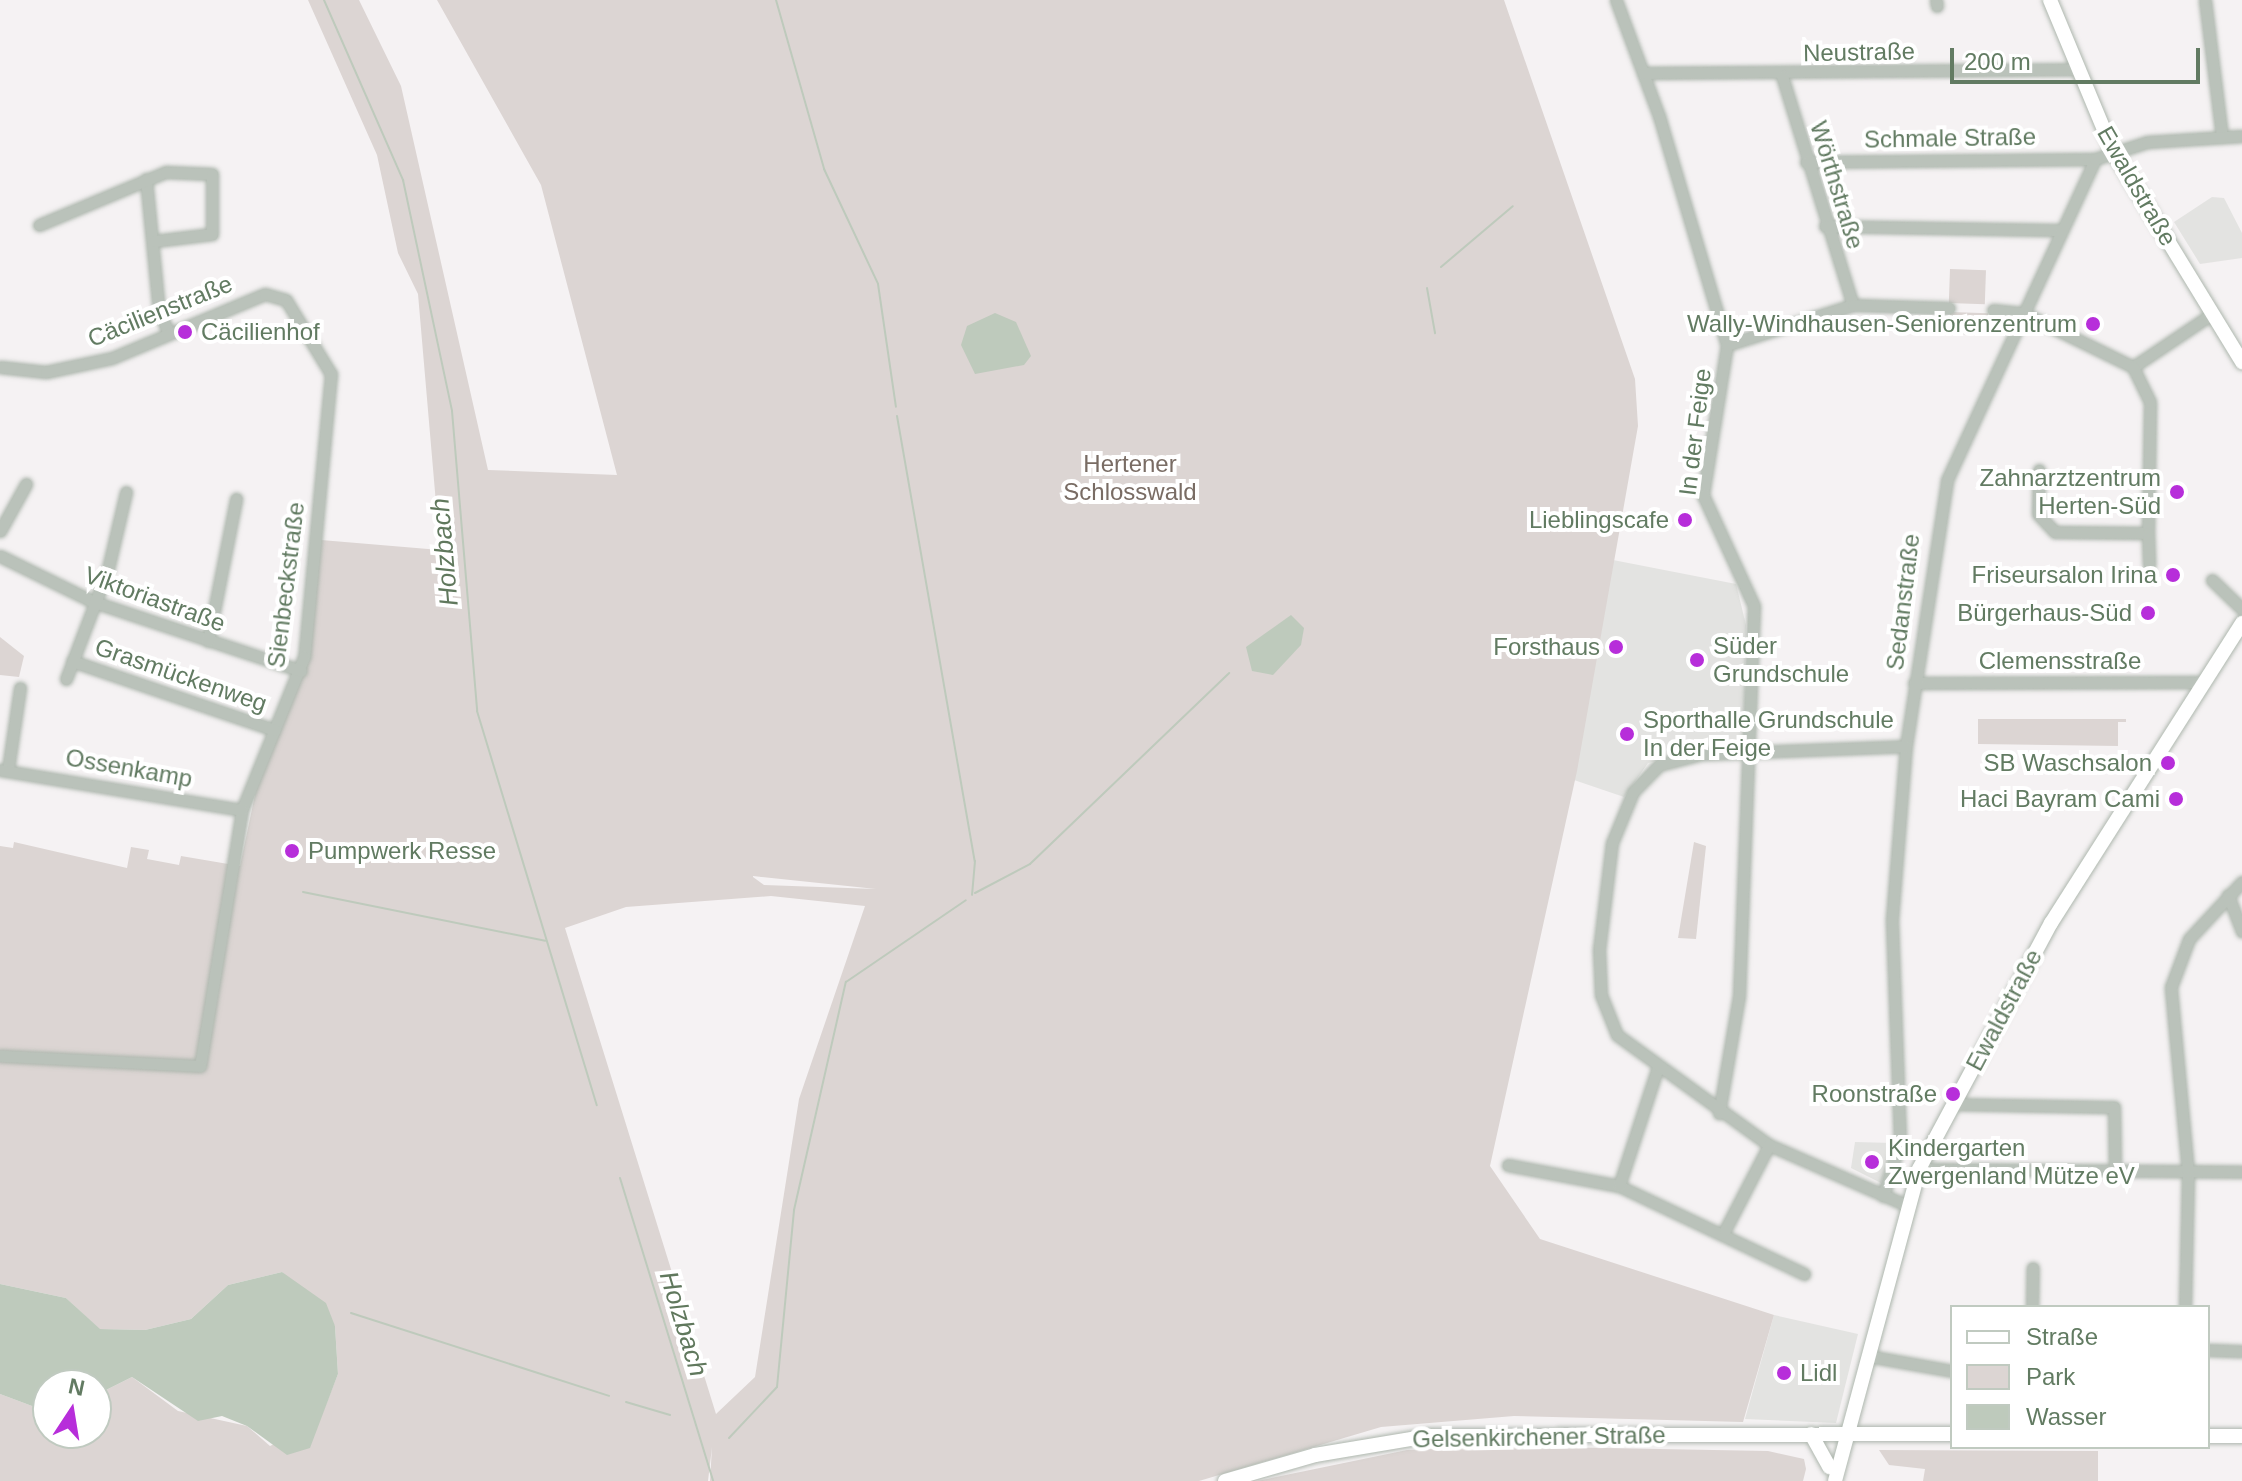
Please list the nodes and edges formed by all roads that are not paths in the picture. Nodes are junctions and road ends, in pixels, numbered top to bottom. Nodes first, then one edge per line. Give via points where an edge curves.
1 (1616, 0) edge
2 (2050, 0) edge
3 (2205, 0) edge
4 (2076, 69) junction
5 (1643, 73) junction
6 (1782, 76) junction
7 (2242, 136) edge
8 (2222, 137) junction
9 (2112, 149) junction
10 (2095, 159) junction
11 (1806, 162) junction
12 (146, 179) junction
13 (39, 225) dead end
14 (1825, 226) junction
15 (2062, 230) junction
16 (154, 241) junction
17 (286, 300) joint
18 (1853, 305) junction
19 (1949, 308) dead end
20 (1993, 310) dead end
21 (2023, 313) junction
22 (2212, 314) junction
23 (169, 333) junction
24 (1727, 345) junction
25 (2242, 362) edge
26 (0, 367) edge
27 (2133, 367) junction
28 (2039, 470) dead end
29 (26, 484) dead end
30 (126, 492) dead end
31 (236, 499) dead end
32 (0, 531) edge
33 (2148, 533) junction
34 (0, 556) edge
35 (2149, 565) dead end
36 (2212, 580) dead end
37 (94, 602) junction
38 (2242, 609) edge
39 (2242, 623) edge
40 (208, 641) junction
41 (72, 661) junction
42 (301, 671) junction
43 (66, 679) dead end
44 (2205, 682) junction
45 (1914, 683) junction
46 (20, 688) dead end
47 (275, 730) junction
48 (1906, 746) junction
49 (1754, 750) junction
50 (4, 769) edge
51 (242, 810) junction
52 (2242, 882) edge
53 (2228, 895) junction
54 (2242, 931) edge
55 (0, 1055) edge
56 (1658, 1067) junction
57 (1954, 1104) junction
58 (1719, 1113) junction
59 (1769, 1145) junction
60 (1508, 1165) dead end
61 (1919, 1169) junction
62 (2115, 1171) junction
63 (2188, 1172) junction
64 (2242, 1172) edge
65 (1619, 1186) junction
66 (1883, 1196) junction
67 (1906, 1205) junction
68 (1725, 1230) junction
69 (2033, 1268) dead end
70 (1804, 1274) dead end
71 (2032, 1305) edge
72 (2185, 1305) edge
73 (2210, 1350) edge
74 (2242, 1351) edge
75 (1868, 1356) junction
76 (1950, 1371) edge
77 (1848, 1433) junction
78 (1811, 1434) junction
79 (1950, 1434) edge
80 (2210, 1436) edge
81 (2242, 1436) edge
82 (1830, 1476) edge
83 (1225, 1481) edge

1 - 5 street, In der Feige
2 - 4 main road, Ewaldstraße
3 - 8 street
4 - 6 street, Neustraße
4 - 9 main road, Ewaldstraße
5 - 6 street, Neustraße
5 - 24 street, In der Feige
6 - 11 street, Wörthstraße
7 - 8 street
8 - 9 street
9 - 10 street
9 - 22 main road, Ewaldstraße
10 - 11 street, Schmale Straße
10 - 15 street, Sedanstraße
11 - 14 street, Wörthstraße
12 - 13 street
12 - 16 street
12 - 16 street via 203,169 214,182 212,234
14 - 15 street
14 - 18 street, Wörthstraße
15 - 21 street, Sedanstraße
16 - 23 street via 159,311
17 - 23 street, Cäcilienstraße via 265,294
17 - 42 street, Sienbeckstraße via 331,374
18 - 19 street
18 - 24 street
20 - 21 street
21 - 27 street
21 - 45 street, Sedanstraße via 1937,509
22 - 25 main road, Ewaldstraße
22 - 27 street
23 - 26 street, Cäcilienstraße via 76,367
24 - 49 street, In der Feige via 1703,495 1753,599
27 - 33 street via 2150,402
28 - 33 street via 2038,514 2055,532
29 - 32 street
30 - 37 street, Grasmückenweg
31 - 40 street
33 - 35 street
34 - 37 street, Viktoriastraße
36 - 38 street
37 - 40 street, Viktoriastraße
37 - 41 street, Grasmückenweg
39 - 44 main road, Ewaldstraße
40 - 42 street, Viktoriastraße
41 - 43 street, Grasmückenweg
41 - 47 street, Grasmückenweg
42 - 47 street, Sienbeckstraße
44 - 45 street, Clemensstraße
44 - 57 main road, Ewaldstraße via 2051,923
45 - 48 street, Sedanstraße
46 - 50 street, Ossenkamp
47 - 51 street, Sienbeckstraße
48 - 49 street
48 - 66 street, Sedanstraße via 1892,919 1900,1141
49 - 56 street via 1659,765 1633,792 1612,843 1600,917 1601,995 1617,1035
49 - 58 street, In der Feige via 1739,996
50 - 51 street, Ossenkamp
51 - 55 street, Sienbeckstraße via 200,1066
52 - 53 street
53 - 54 street
53 - 63 street via 2189,939 2171,987
56 - 58 street
56 - 65 street
57 - 61 main road, Ewaldstraße
57 - 62 street via 2114,1107
58 - 59 street
59 - 66 street
59 - 68 street
60 - 65 street
61 - 62 street
61 - 67 main road, Ewaldstraße
62 - 63 street
63 - 64 street
63 - 72 street
65 - 68 street
66 - 67 street
67 - 75 main road, Ewaldstraße
68 - 70 street
69 - 71 street
73 - 74 street
75 - 76 street
75 - 77 main road, Ewaldstraße
77 - 78 main road, Gelsenkirchener Straße
77 - 79 main road, Gelsenkirchener Straße
77 - 82 main road, Ewaldstraße
78 - 82 main road
78 - 83 main road, Gelsenkirchener Straße via 1429,1436 1328,1452
80 - 81 main road

